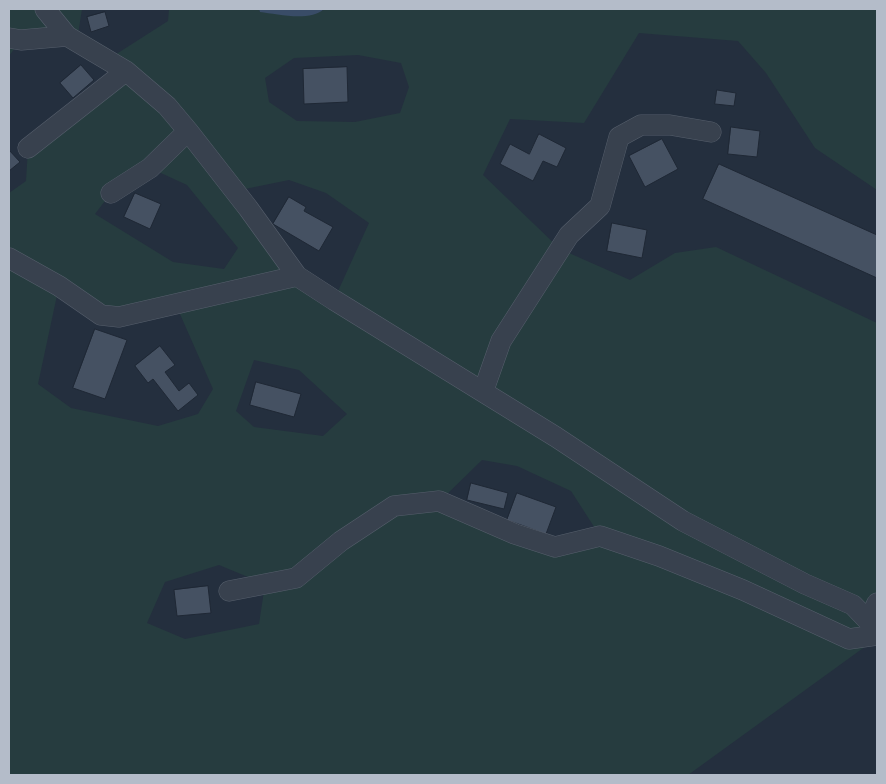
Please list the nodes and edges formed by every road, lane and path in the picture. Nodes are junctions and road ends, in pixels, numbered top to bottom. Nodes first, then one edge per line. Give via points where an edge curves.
1 (45, 9) edge
2 (68, 36) junction
3 (9, 38) edge
4 (126, 71) junction
5 (188, 130) junction
6 (711, 132) dead end
7 (28, 148) dead end
8 (111, 193) dead end
9 (9, 258) edge
10 (297, 276) junction
11 (483, 392) junction
12 (229, 591) dead end
13 (877, 603) edge
14 (875, 629) edge

1 - 2 street
2 - 3 street
2 - 4 street
4 - 5 street via 167,106
4 - 7 street
5 - 8 street via 150,168
5 - 10 street
6 - 11 street via 670,125 641,125 619,137 600,206 569,235 501,341
9 - 10 street via 59,286 101,315 120,317
10 - 11 street
11 - 14 street via 683,521 804,584 853,605
12 - 14 street via 296,578 340,541 394,506 440,501 515,534 555,547 600,536 743,590 849,639
13 - 14 street

